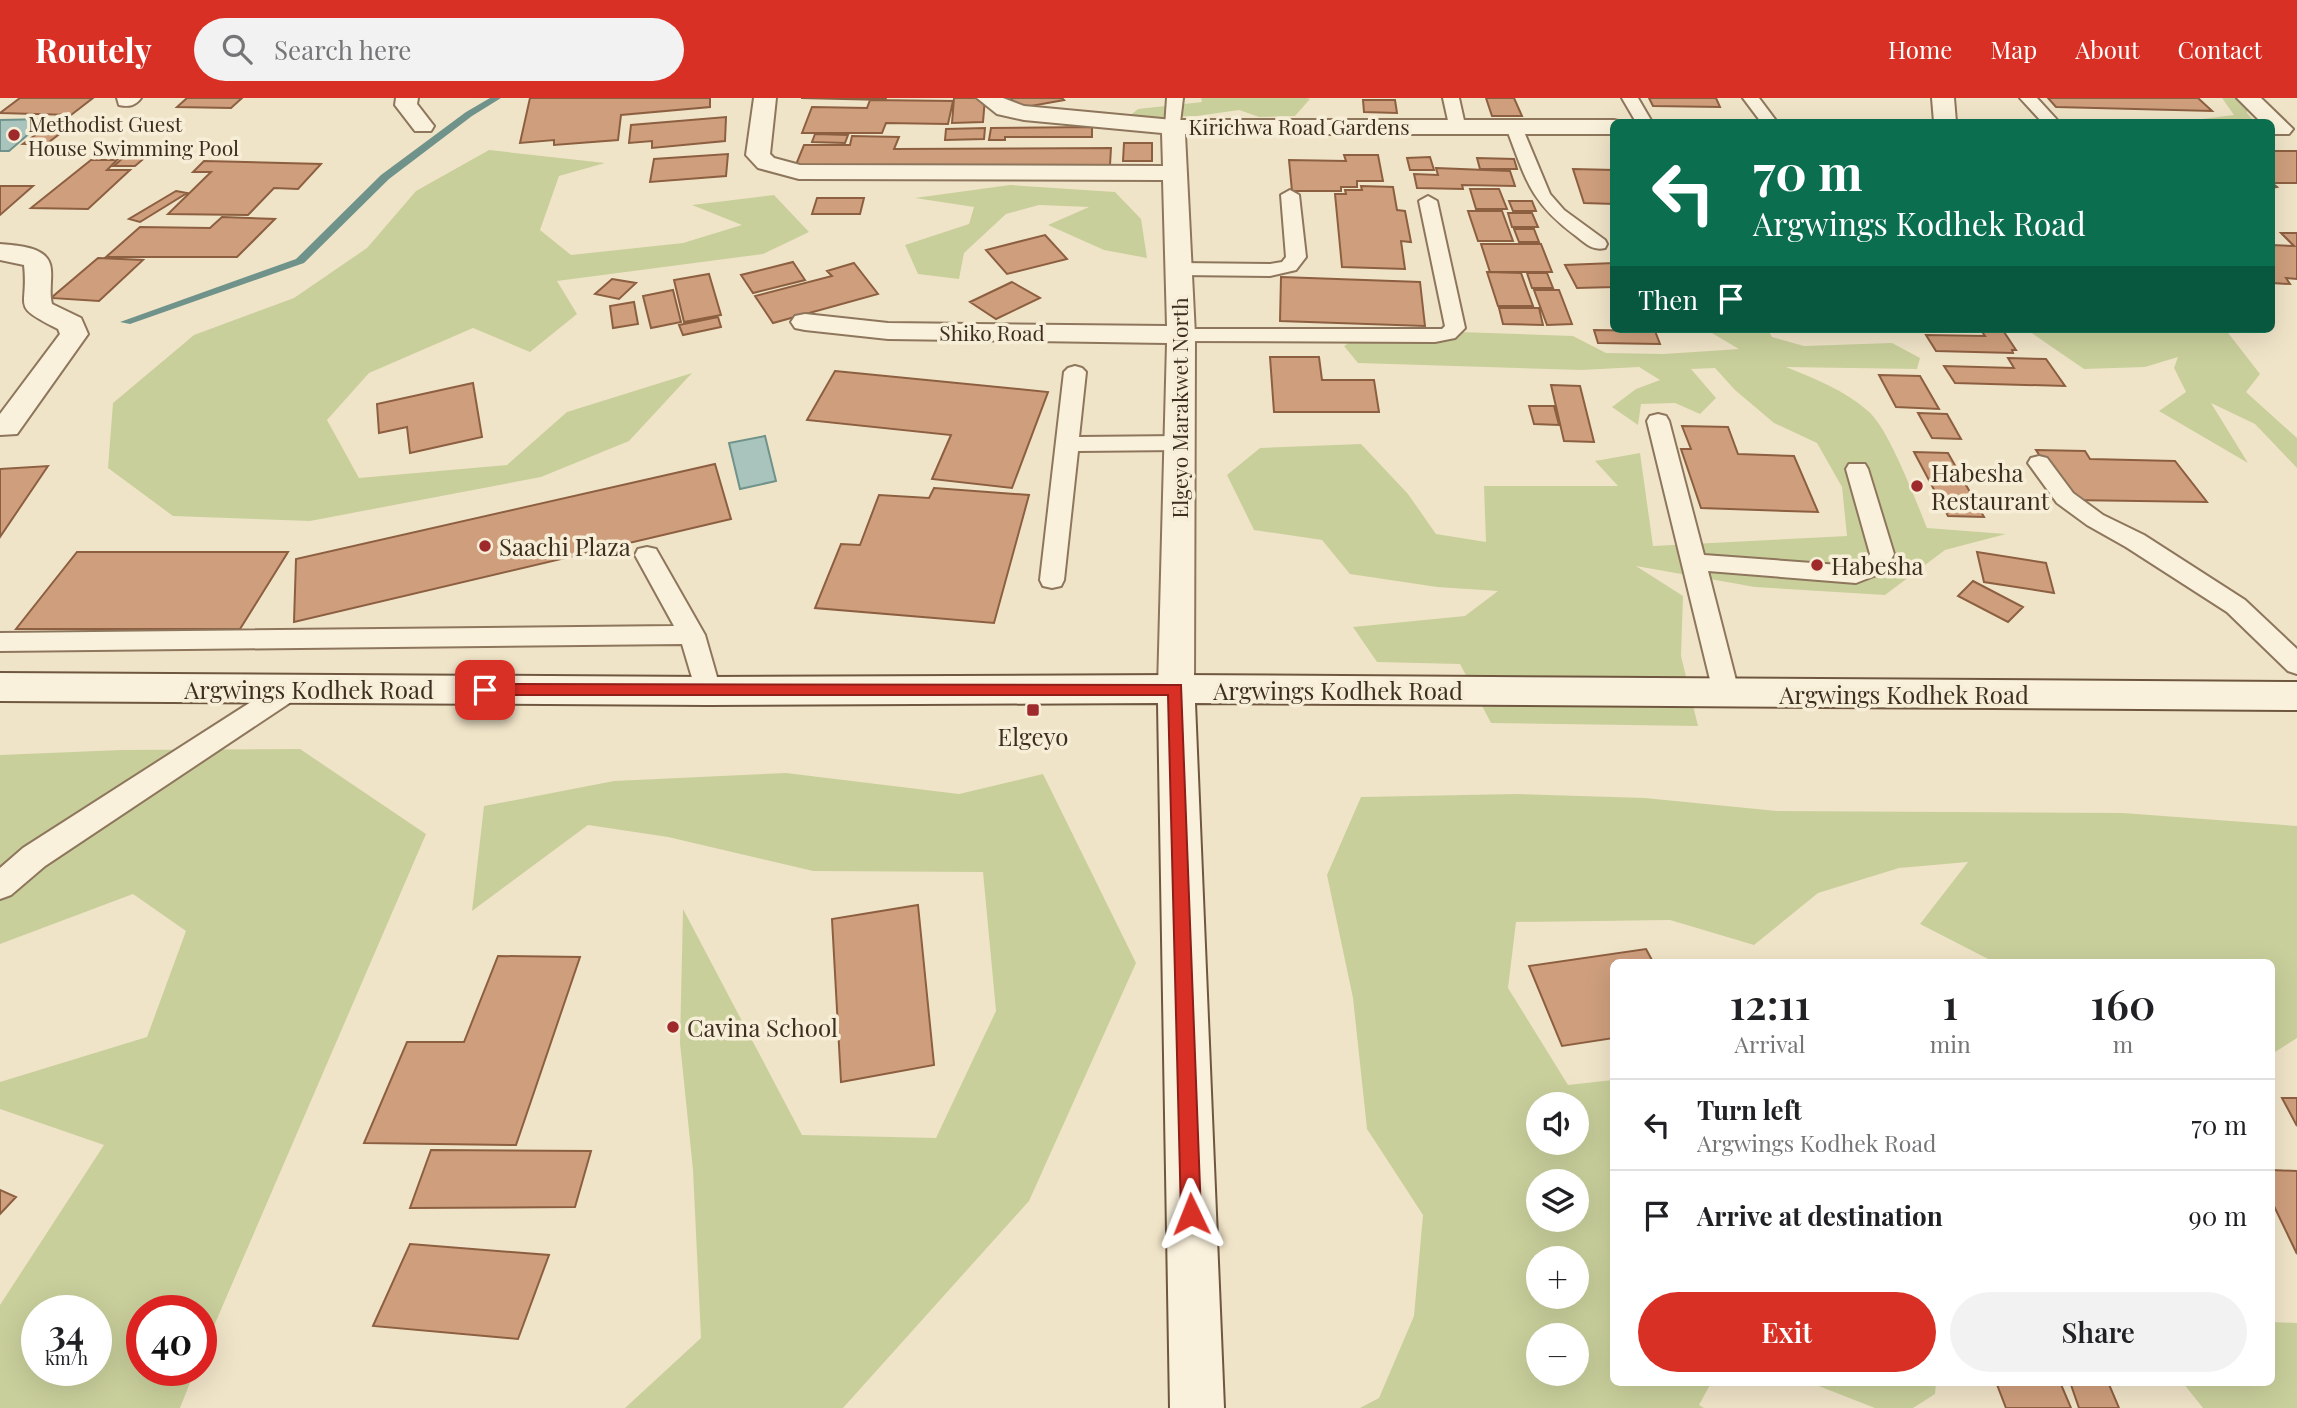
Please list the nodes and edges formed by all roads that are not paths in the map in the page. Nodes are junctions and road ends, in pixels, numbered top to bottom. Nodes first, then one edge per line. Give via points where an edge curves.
1 (407, 98) edge
2 (765, 98) edge
3 (988, 98) edge
4 (1451, 98) edge
5 (1630, 98) edge
6 (1751, 98) edge
7 (1943, 98) edge
8 (2028, 98) edge
9 (2248, 98) edge
10 (1174, 112) edge
11 (1642, 119) edge
12 (1767, 119) edge
13 (1945, 119) edge
14 (2048, 119) edge
15 (2272, 119) edge
16 (1457, 125) junction
17 (423, 126) dead end
18 (1514, 127) junction
19 (1610, 127) edge
20 (1176, 173) junction
21 (1290, 195) dead end
22 (1428, 201) dead end
23 (1598, 244) dead end
24 (0, 252) edge
25 (1179, 269) junction
26 (805, 322) dead end
27 (1181, 335) junction
28 (1075, 372) dead end
29 (1658, 421) dead end
30 (6, 426) dead end
31 (1179, 443) junction
32 (1067, 444) junction
33 (2039, 463) dead end
34 (1857, 469) dead end
35 (647, 555) dead end
36 (1693, 562) junction
37 (1052, 580) dead end
38 (692, 635) junction
39 (0, 642) edge
40 (2297, 664) edge
41 (0, 687) edge
42 (291, 689) junction
43 (1176, 689) junction
44 (708, 691) junction
45 (1726, 692) junction
46 (2297, 696) edge
47 (0, 887) edge
48 (1197, 1408) edge

1 - 17 street via 406,105
2 - 20 street via 758,155 766,163 799,172
3 - 10 street, Kirichwa Road Gardens via 1005,109 1024,113
4 - 16 lane
5 - 11 lane
6 - 12 lane
7 - 13 street
8 - 14 lane
9 - 15 street
10 - 16 street, Kirichwa Road Gardens
10 - 20 street, Elgeyo Marakwet North
16 - 18 street, Kirichwa Road Gardens
18 - 19 street, Kirichwa Road Gardens
18 - 23 lane via 1542,195 1558,214
20 - 25 street, Elgeyo Marakwet North
21 - 25 lane via 1296,257 1289,266
22 - 27 lane via 1455,328 1448,334
24 - 30 street via 21,254 37,263 41,270 35,297 39,308 71,324 74,334
25 - 27 street, Elgeyo Marakwet North
26 - 27 street, Shiko Road via 855,329
27 - 31 street, Elgeyo Marakwet North
28 - 32 lane
29 - 36 lane
31 - 32 lane
31 - 43 street, Elgeyo Marakwet North
32 - 37 lane
33 - 40 lane via 2065,498 2236,606
34 - 36 lane via 1882,554 1875,566 1856,575
35 - 38 lane
36 - 45 lane
38 - 39 lane
38 - 44 lane
41 - 42 street, Argwings Kodhek Road
42 - 44 street, Argwings Kodhek Road
42 - 47 lane via 34,857
43 - 44 street, Argwings Kodhek Road
43 - 45 street, Argwings Kodhek Road
43 - 48 street, Elgeyo Marakwet North
45 - 46 street, Argwings Kodhek Road

